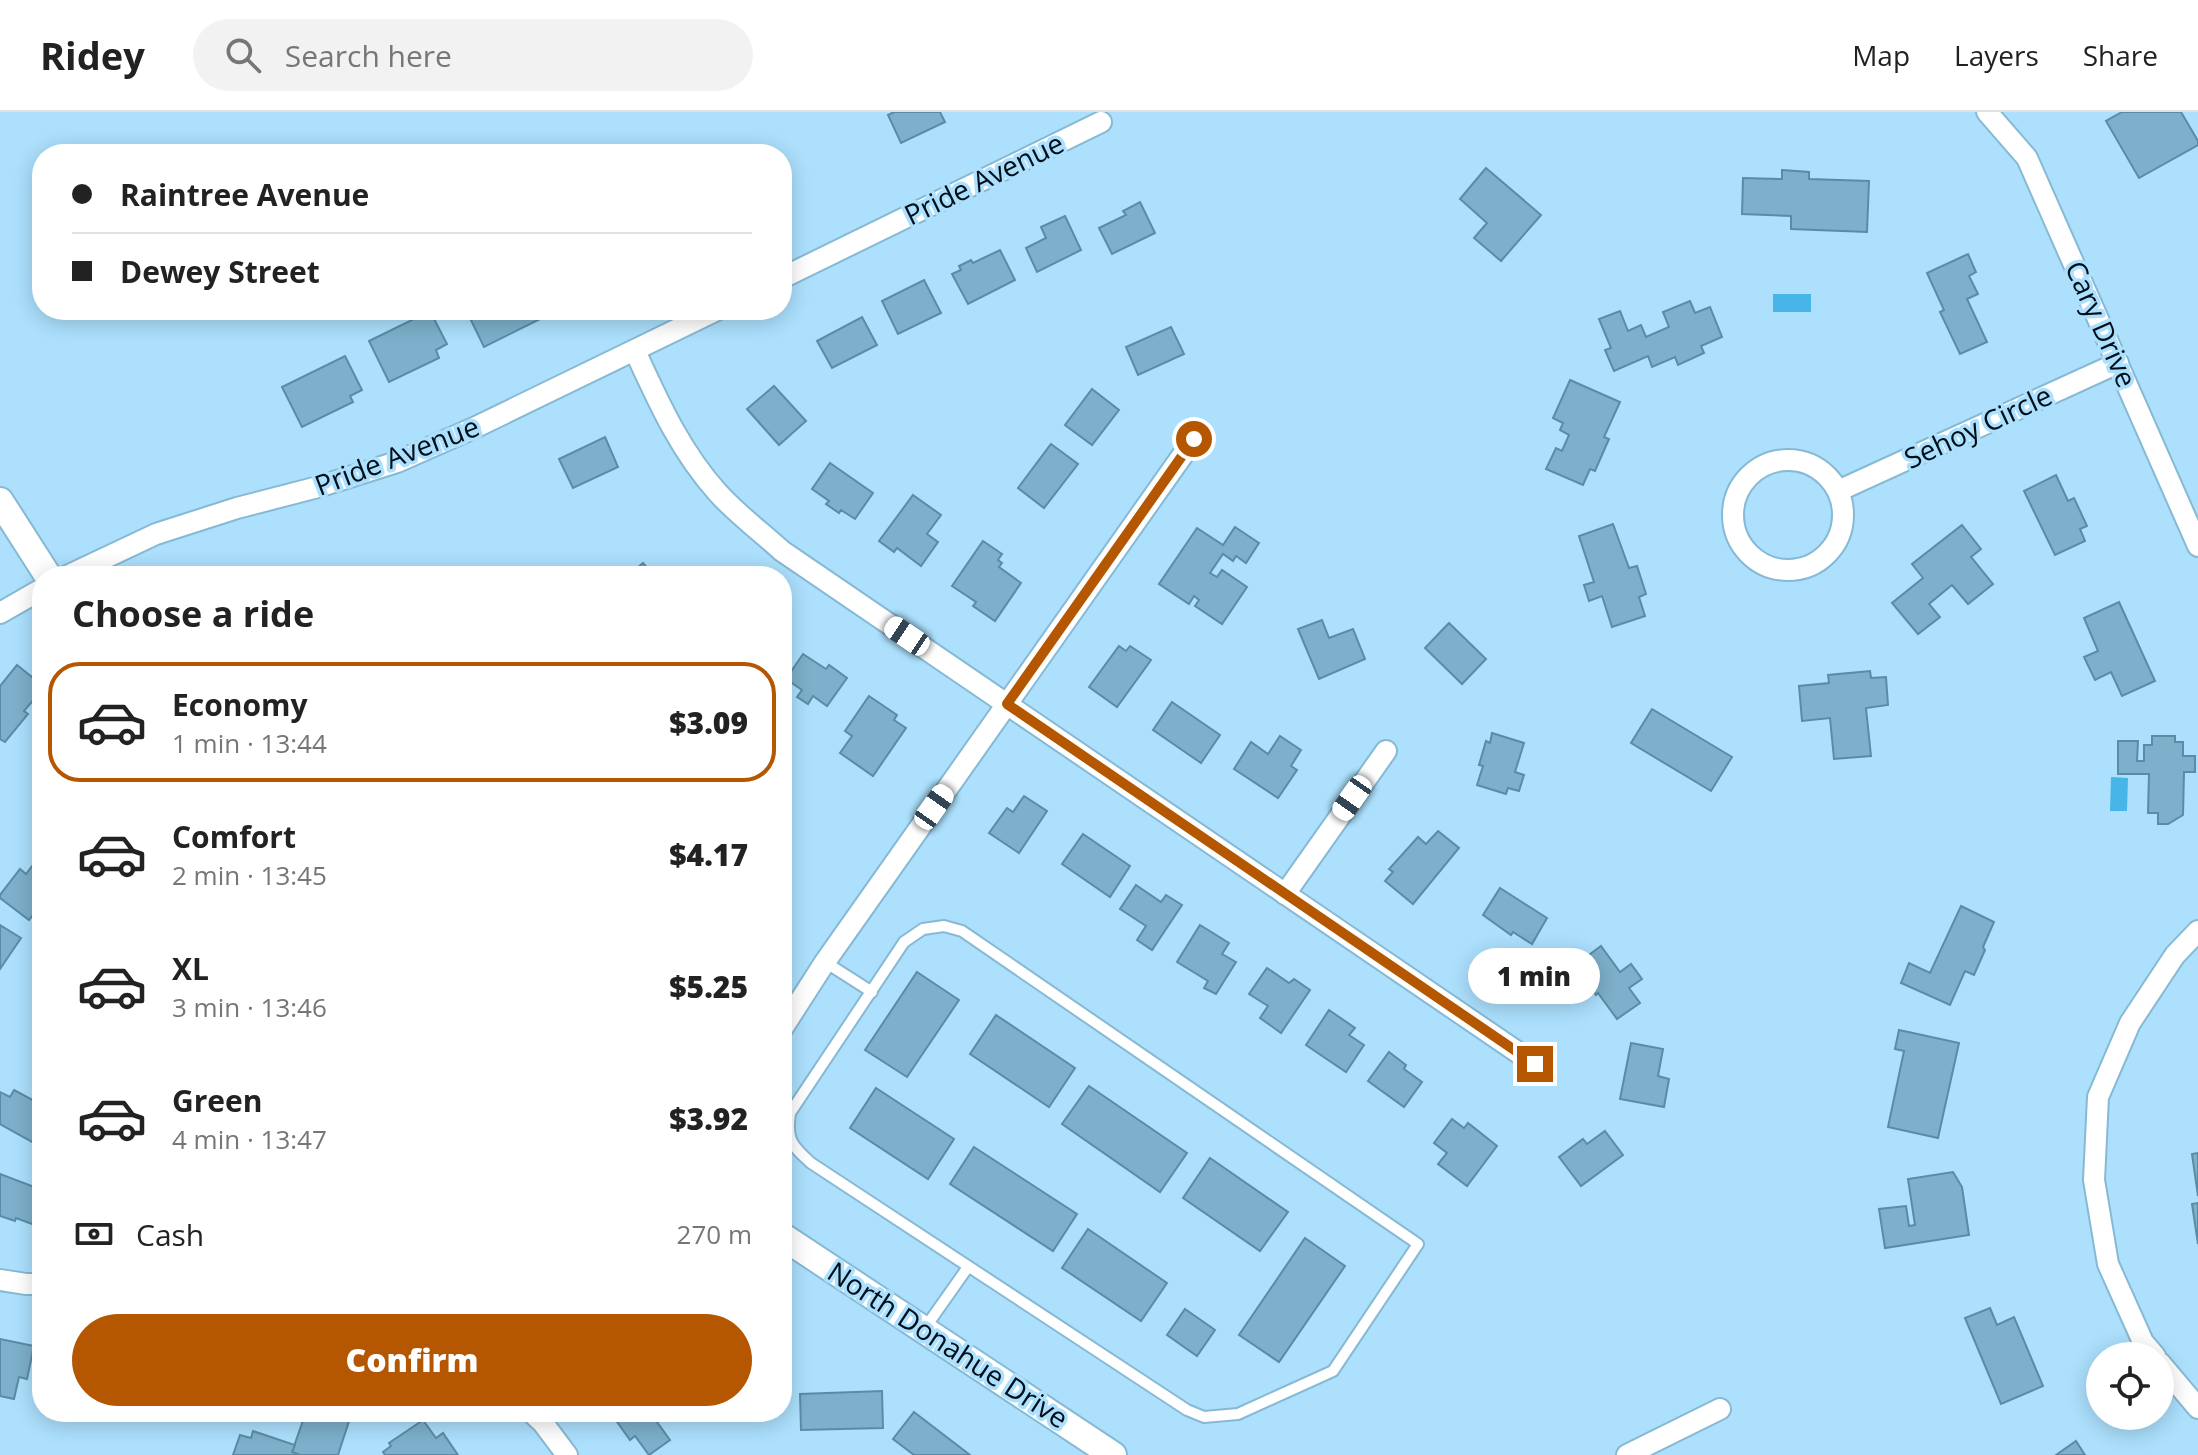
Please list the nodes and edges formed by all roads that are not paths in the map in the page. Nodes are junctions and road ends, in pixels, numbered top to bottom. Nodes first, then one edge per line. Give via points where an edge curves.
1 (1987, 112) edge
2 (1101, 122) dead end
3 (792, 273) edge
4 (697, 320) edge
5 (635, 351) junction
6 (2118, 363) junction
7 (1194, 439) dead end
8 (1838, 491) junction
9 (0, 501) edge
10 (2198, 546) edge
11 (42, 566) edge
12 (88, 566) edge
13 (32, 595) edge
14 (0, 613) edge
15 (1007, 704) junction
16 (1386, 751) dead end
17 (1285, 894) junction
18 (2198, 931) edge
19 (825, 962) junction
20 (872, 992) junction
21 (792, 1013) edge
22 (1535, 1064) dead end
23 (792, 1110) edge
24 (792, 1143) edge
25 (792, 1243) edge
26 (968, 1267) junction
27 (0, 1280) edge
28 (32, 1284) edge
29 (924, 1330) junction
30 (2143, 1342) edge
31 (2174, 1380) edge
32 (2198, 1408) edge
33 (1720, 1409) dead end
34 (542, 1422) edge
35 (567, 1455) edge
36 (1113, 1455) edge
37 (1627, 1455) edge

1 - 6 street, Cary Drive via 2027,158
2 - 3 street, Pride Avenue
4 - 5 street, Pride Avenue
5 - 12 street, Pride Avenue via 397,462 156,534
5 - 15 street via 675,435 719,494 782,551
6 - 8 street, Sehoy Circle
6 - 10 street, Cary Drive
7 - 15 street
8 - 8 street via 1813,465 1777,460 1746,478 1736,494 1733,530 1754,560 1789,571 1807,567 1835,545 1842,527
9 - 11 street
13 - 14 street
15 - 17 street
15 - 19 street
16 - 17 street
17 - 22 street
18 - 30 street via 2175,955 2130,1023 2098,1097 2094,1180 2108,1264
19 - 20 lane
19 - 21 street
20 - 23 lane
20 - 26 lane via 904,942 923,929 944,926 962,931 1418,1244 1333,1371 1238,1414 1204,1417
24 - 26 lane via 811,1163
25 - 29 street, North Donahue Drive
26 - 29 lane
27 - 28 street
29 - 36 street, North Donahue Drive
31 - 32 street
33 - 37 street
34 - 35 street

